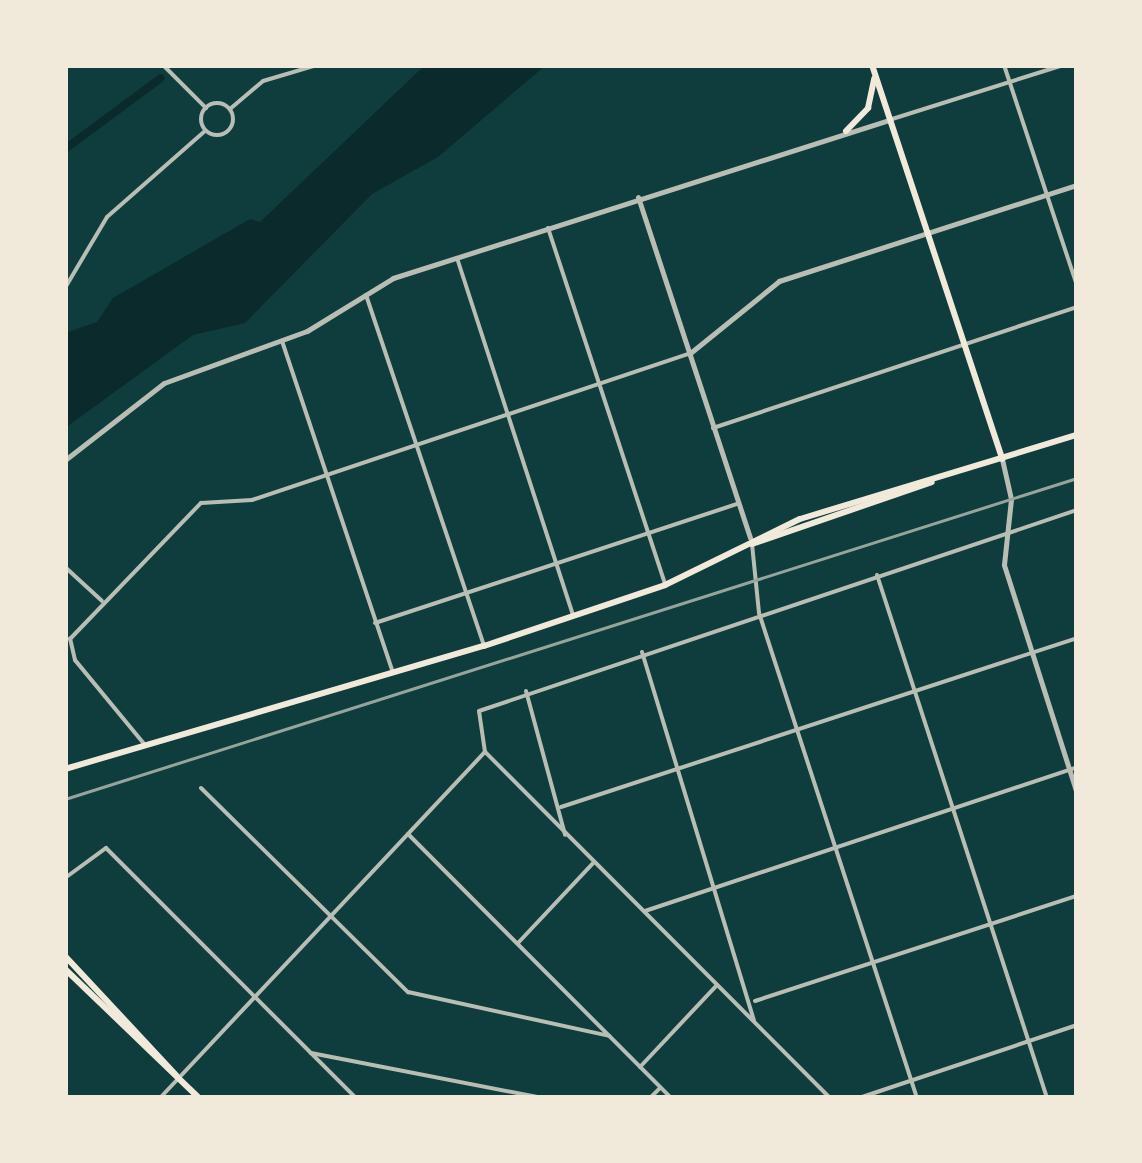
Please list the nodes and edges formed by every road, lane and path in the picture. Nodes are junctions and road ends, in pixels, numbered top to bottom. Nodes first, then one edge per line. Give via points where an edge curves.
1 (317, 65) edge
2 (1004, 65) edge
3 (1062, 65) edge
4 (164, 66) edge
5 (873, 69) edge
6 (1010, 83) junction
7 (206, 108) junction
8 (230, 109) junction
9 (889, 120) junction
10 (846, 130) junction
11 (206, 131) junction
12 (1077, 185) edge
13 (1047, 195) junction
14 (638, 198) junction
15 (548, 228) junction
16 (928, 234) junction
17 (457, 258) junction
18 (1077, 286) edge
19 (65, 288) edge
20 (366, 294) junction
21 (1077, 307) edge
22 (282, 341) junction
23 (964, 345) junction
24 (689, 354) junction
25 (598, 384) junction
26 (507, 413) junction
27 (713, 428) junction
28 (1077, 435) edge
29 (417, 443) junction
30 (1002, 459) junction
31 (65, 460) edge
32 (325, 474) junction
33 (932, 482) junction
34 (738, 504) junction
35 (1077, 510) edge
36 (1005, 533) junction
37 (647, 534) junction
38 (751, 541) junction
39 (556, 563) junction
40 (65, 567) edge
41 (877, 576) junction
42 (666, 585) junction
43 (466, 592) junction
44 (102, 601) junction
45 (759, 613) junction
46 (574, 616) junction
47 (375, 623) junction
48 (1077, 638) edge
49 (484, 646) junction
50 (642, 652) junction
51 (1031, 653) junction
52 (393, 675) junction
53 (526, 690) junction
54 (914, 690) junction
55 (797, 730) junction
56 (146, 748) junction
57 (485, 752) junction
58 (680, 766) junction
59 (1077, 767) edge
60 (65, 769) edge
61 (1069, 770) junction
62 (201, 788) dead end
63 (1077, 794) edge
64 (561, 808) junction
65 (952, 808) junction
66 (408, 834) junction
67 (565, 835) junction
68 (835, 846) junction
69 (594, 862) junction
70 (65, 878) edge
71 (718, 884) junction
72 (1077, 896) edge
73 (644, 912) junction
74 (331, 916) junction
75 (990, 926) junction
76 (518, 944) junction
77 (67, 962) edge
78 (873, 964) junction
79 (718, 984) junction
80 (256, 997) junction
81 (755, 1001) junction
82 (754, 1020) junction
83 (1077, 1024) edge
84 (608, 1036) junction
85 (1028, 1042) junction
86 (311, 1054) junction
87 (640, 1067) junction
88 (177, 1077) junction
89 (911, 1080) junction
90 (660, 1088) junction
91 (514, 1092) junction
92 (160, 1098) edge
93 (198, 1098) edge
94 (356, 1098) edge
95 (520, 1098) edge
96 (543, 1098) edge
97 (650, 1098) edge
98 (671, 1098) edge
99 (830, 1098) edge
100 (859, 1098) edge
101 (917, 1098) edge
102 (1047, 1098) edge

1 - 8 street via 263,81
2 - 6 street
3 - 6 street
4 - 7 street
5 - 9 main road
5 - 10 main road via 868,106
6 - 9 street
6 - 13 street
7 - 8 street
7 - 11 street
8 - 11 street via 226,133
9 - 10 street
9 - 16 main road
10 - 14 street
11 - 19 street via 107,217
12 - 13 street
13 - 16 street
13 - 18 street
14 - 15 street
14 - 24 street
15 - 17 street
15 - 25 street
16 - 23 main road
16 - 24 street via 772,285
17 - 20 street
17 - 26 street
20 - 22 street
20 - 29 street
21 - 23 street
22 - 31 street via 164,383
22 - 32 street
23 - 27 street
23 - 30 main road
24 - 25 street
24 - 27 street
25 - 26 street
25 - 37 street
26 - 29 street
26 - 39 street
27 - 34 street
28 - 30 main road
29 - 32 street
29 - 43 street
30 - 33 main road
30 - 36 street via 1011,498
32 - 44 street via 252,500 201,503
32 - 47 street
33 - 38 main road
33 - 38 main road via 800,518
34 - 37 street
34 - 38 street
35 - 36 street
36 - 41 street
36 - 51 street via 1004,565
37 - 39 street
37 - 42 street
38 - 42 main road
38 - 45 street
39 - 43 street
39 - 46 street
40 - 44 street
41 - 45 street
41 - 54 street
42 - 46 main road
43 - 47 street
43 - 49 street
44 - 56 street via 70,646
45 - 50 street
45 - 55 street
46 - 49 main road
47 - 52 street
48 - 51 street
49 - 52 main road
50 - 53 street
50 - 58 street
51 - 54 street
51 - 61 street
52 - 56 main road
53 - 57 street via 485,702 478,717
53 - 64 street
54 - 55 street
54 - 65 street
55 - 58 street
55 - 68 street
56 - 60 main road
57 - 66 street
57 - 67 street
58 - 64 street
58 - 71 street
59 - 61 street
61 - 63 street
61 - 65 street
62 - 74 street
64 - 67 street
65 - 68 street
65 - 75 street
66 - 74 street
66 - 76 street
67 - 69 street
68 - 71 street
68 - 78 street
69 - 73 street
69 - 76 street
70 - 80 street via 106,848
71 - 73 street
71 - 81 street
72 - 75 street
73 - 79 street
74 - 80 street
74 - 84 street via 408,992
75 - 78 street
75 - 85 street
76 - 84 street
77 - 88 main road
78 - 81 street
78 - 89 street
79 - 82 street
79 - 87 street
80 - 86 street
80 - 88 street
81 - 82 street
82 - 99 street
83 - 85 street
84 - 87 street
85 - 89 street
85 - 102 street
86 - 91 street
86 - 94 street
87 - 90 street
88 - 92 street
88 - 93 main road
89 - 100 street
89 - 101 street
90 - 97 street
90 - 98 street
91 - 95 street
91 - 96 street

